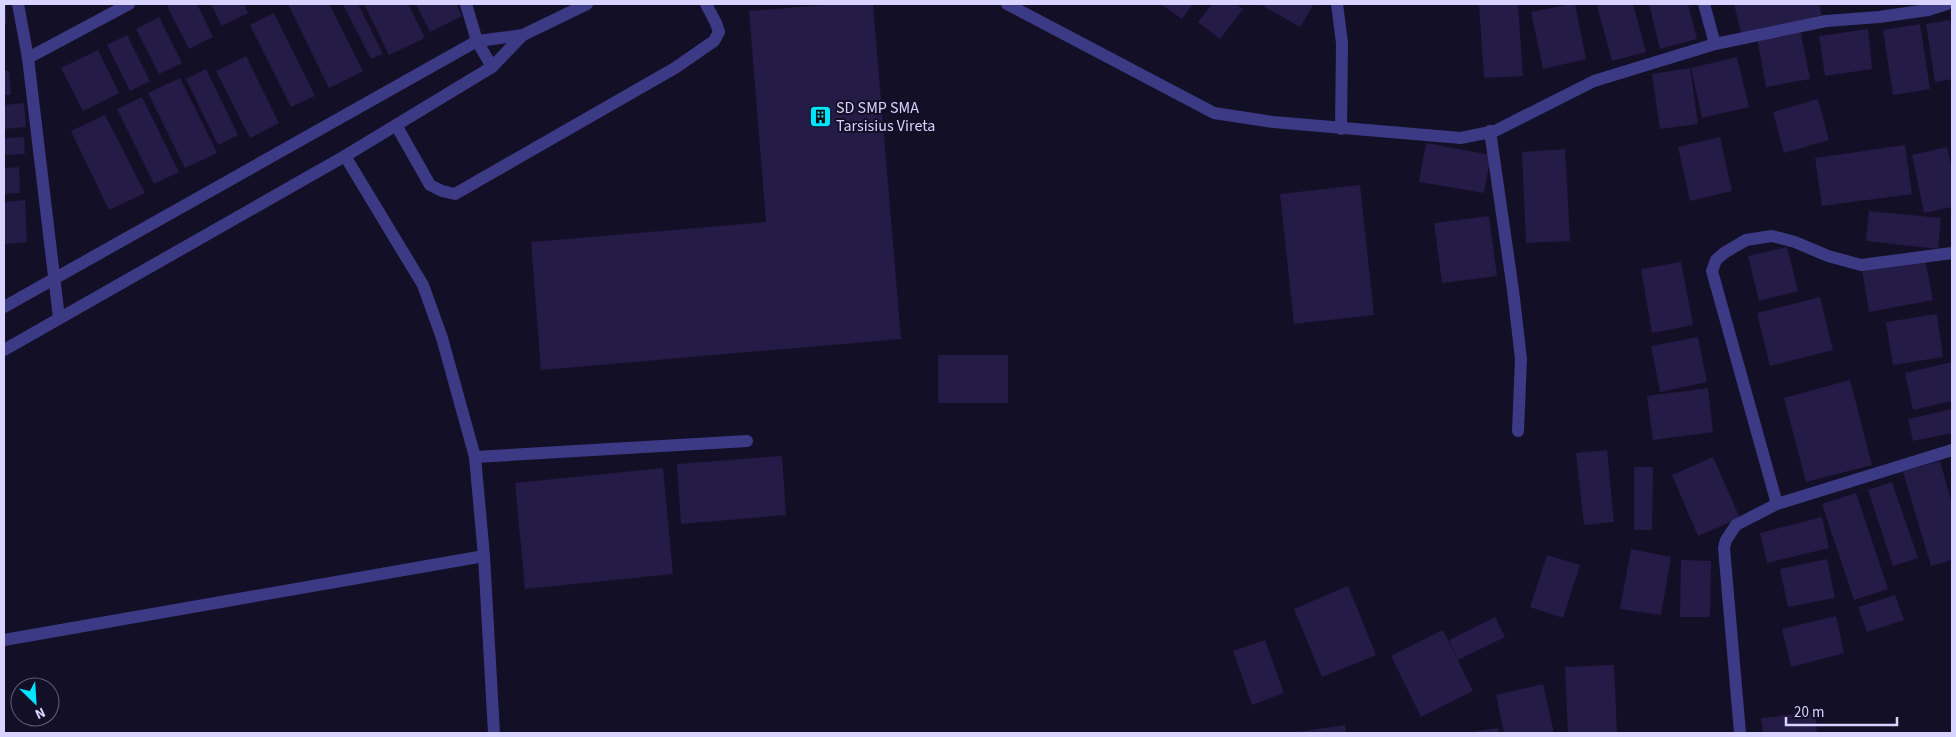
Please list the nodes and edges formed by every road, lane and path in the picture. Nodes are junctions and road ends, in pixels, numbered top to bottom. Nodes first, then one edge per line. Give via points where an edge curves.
1 (18, 4) edge
2 (129, 4) edge
3 (466, 4) edge
4 (586, 4) edge
5 (706, 4) edge
6 (1007, 4) edge
7 (1337, 4) edge
8 (1704, 4) edge
9 (1947, 4) edge
10 (523, 35) junction
11 (477, 40) junction
12 (1715, 44) junction
13 (28, 58) junction
14 (492, 67) junction
15 (396, 125) junction
16 (1341, 129) junction
17 (1490, 132) junction
18 (345, 156) junction
19 (1952, 253) edge
20 (54, 278) junction
21 (4, 307) edge
22 (59, 318) junction
23 (4, 350) edge
24 (1518, 431) dead end
25 (747, 441) dead end
26 (1952, 450) edge
27 (475, 457) junction
28 (1777, 504) junction
29 (484, 556) junction
30 (4, 640) edge
31 (494, 733) edge
32 (1740, 733) edge

1 - 13 street
2 - 13 street
3 - 11 street
4 - 10 street
5 - 15 street via 718,32 714,41 675,68 455,194 430,185
6 - 16 street via 1214,113
7 - 16 street via 1342,43
8 - 12 street
9 - 12 street via 1889,16 1826,21
10 - 11 street
10 - 14 street
11 - 14 street
11 - 20 street
12 - 17 street via 1594,81
13 - 20 street
14 - 15 street
15 - 18 street
16 - 17 street via 1461,138
17 - 24 street via 1521,358
18 - 22 street
18 - 27 street via 423,284 442,338
19 - 28 street via 1861,266 1772,236 1746,240 1716,260 1712,271
20 - 21 street
20 - 22 street
22 - 23 street
25 - 27 street
26 - 28 street
27 - 29 street
28 - 32 street via 1736,526 1724,548
29 - 30 street
29 - 31 street

